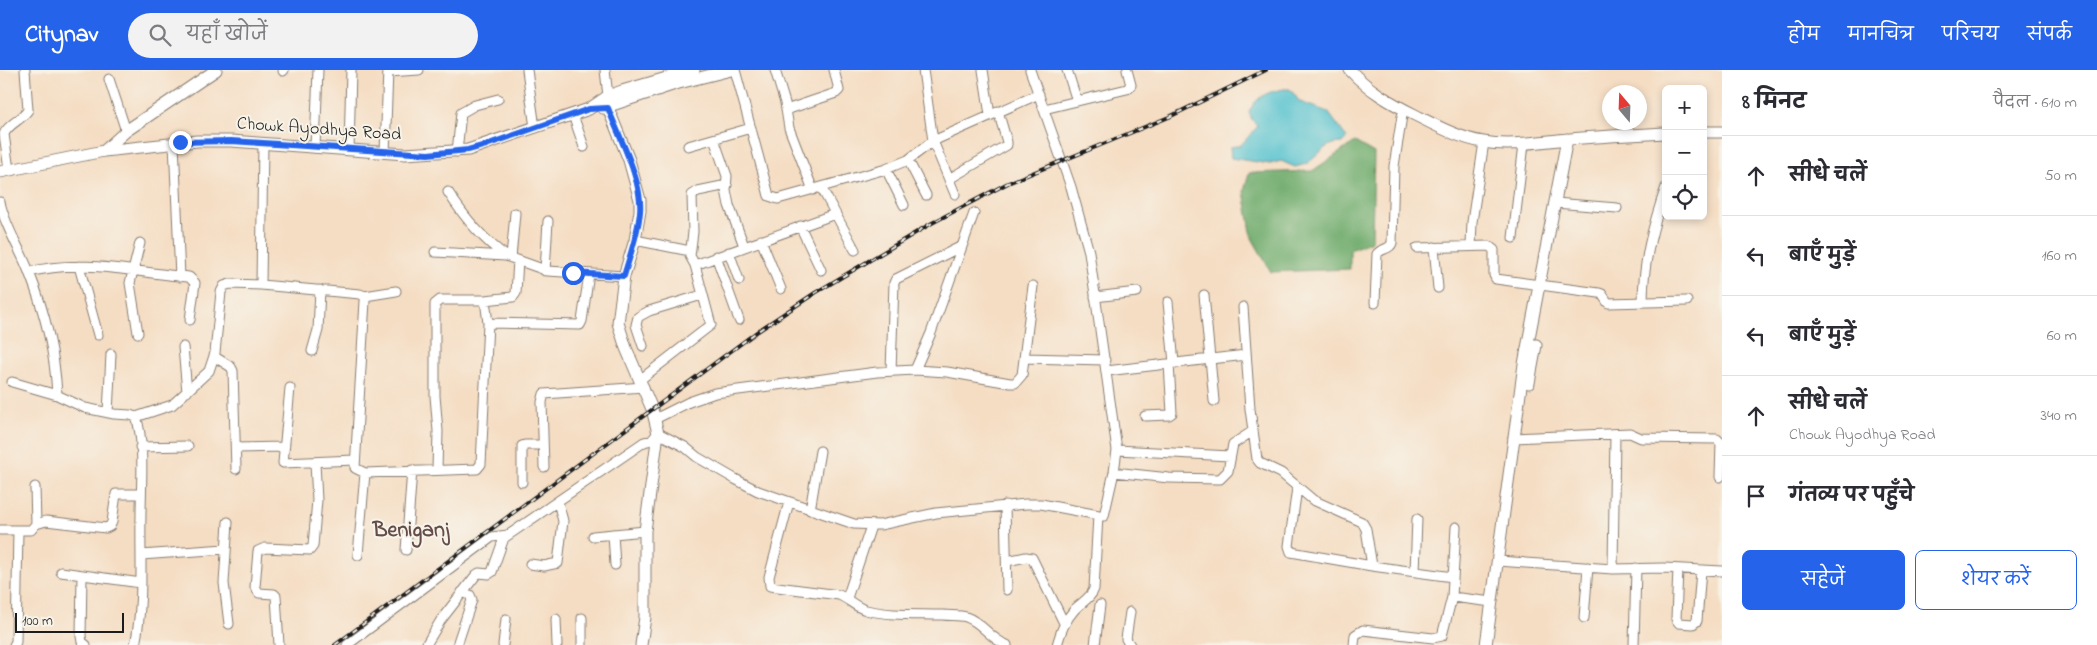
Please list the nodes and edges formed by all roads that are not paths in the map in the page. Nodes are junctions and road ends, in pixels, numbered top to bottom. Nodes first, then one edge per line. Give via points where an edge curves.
1 (25, 70) edge
2 (216, 70) edge
3 (318, 70) edge
4 (351, 70) edge
5 (419, 70) edge
6 (526, 70) edge
7 (605, 70) edge
8 (694, 70) edge
9 (730, 70) edge
10 (736, 70) edge
11 (775, 70) edge
12 (834, 70) edge
13 (923, 70) edge
14 (983, 70) edge
15 (1030, 70) edge
16 (1068, 70) edge
17 (1127, 70) edge
18 (1344, 70) edge
19 (1350, 70) edge
20 (1358, 70) edge
21 (388, 71) edge
22 (671, 77) edge
23 (109, 79) dead end
24 (1039, 94) junction
25 (498, 99) dead end
26 (1077, 101) junction
27 (608, 102) junction
28 (1044, 109) junction
29 (786, 110) junction
30 (994, 113) junction
31 (572, 115) junction
32 (1402, 116) junction
33 (539, 126) junction
34 (751, 128) junction
35 (126, 131) junction
36 (1707, 132) edge
37 (1722, 132) edge
38 (1662, 133) edge
39 (714, 138) junction
40 (1570, 139) junction
41 (1475, 140) junction
42 (933, 141) junction
43 (174, 143) junction
44 (263, 143) junction
45 (1524, 144) junction
46 (688, 146) dead end
47 (584, 147) dead end
48 (315, 148) junction
49 (348, 150) junction
50 (104, 151) junction
51 (385, 152) junction
52 (457, 152) junction
53 (908, 160) junction
54 (886, 168) junction
55 (5, 171) edge
56 (949, 179) junction
57 (727, 185) junction
58 (817, 188) junction
59 (448, 192) dead end
60 (955, 194) dead end
61 (926, 195) dead end
62 (1662, 199) edge
63 (0, 202) edge
64 (1558, 203) junction
65 (904, 206) dead end
66 (1617, 208) dead end
67 (516, 212) dead end
68 (974, 213) dead end
69 (835, 214) junction
70 (548, 221) dead end
71 (800, 226) junction
72 (1513, 238) dead end
73 (635, 240) junction
74 (761, 240) junction
75 (140, 243) dead end
76 (744, 246) junction
77 (962, 246) junction
78 (1471, 246) junction
79 (1434, 247) junction
80 (1417, 248) dead end
81 (855, 250) dead end
82 (690, 251) junction
83 (436, 252) dead end
84 (729, 252) junction
85 (716, 256) junction
86 (512, 258) junction
87 (695, 265) junction
88 (79, 266) junction
89 (821, 270) dead end
90 (132, 271) junction
91 (545, 271) junction
92 (29, 272) junction
93 (589, 274) junction
94 (624, 276) junction
95 (180, 277) junction
96 (739, 280) dead end
97 (261, 285) junction
98 (1033, 286) dead end
99 (1543, 286) junction
100 (1438, 288) dead end
101 (781, 289) dead end
102 (320, 290) junction
103 (396, 291) dead end
104 (1137, 292) dead end
105 (1204, 294) dead end
106 (702, 295) junction
107 (365, 296) junction
108 (1095, 297) junction
109 (485, 300) junction
110 (1687, 301) dead end
111 (1168, 302) dead end
112 (1643, 302) junction
113 (1375, 303) dead end
114 (1243, 307) dead end
115 (190, 320) dead end
116 (739, 320) dead end
117 (488, 323) junction
118 (138, 332) dead end
119 (98, 335) dead end
120 (643, 346) dead end
121 (183, 347) dead end
122 (312, 351) dead end
123 (111, 354) dead end
124 (1246, 355) junction
125 (214, 357) junction
126 (1024, 358) junction
127 (1209, 359) junction
128 (1104, 360) junction
129 (1172, 363) junction
130 (915, 370) junction
131 (891, 371) junction
132 (1106, 371) junction
133 (12, 382) dead end
134 (642, 383) junction
135 (290, 388) dead end
136 (187, 392) junction
137 (57, 395) junction
138 (1214, 401) dead end
139 (108, 413) junction
140 (1145, 416) dead end
141 (136, 417) junction
142 (655, 419) junction
143 (1253, 431) junction
144 (658, 433) junction
145 (1614, 434) junction
146 (1517, 438) junction
147 (543, 444) junction
148 (188, 446) dead end
149 (140, 447) junction
150 (284, 447) junction
151 (236, 448) junction
152 (1117, 450) junction
153 (820, 451) dead end
154 (1230, 456) junction
155 (355, 460) junction
156 (315, 462) junction
157 (544, 466) dead end
158 (236, 469) dead end
159 (412, 470) junction
160 (437, 470) junction
161 (1114, 472) junction
162 (365, 473) junction
163 (1720, 477) dead end
164 (522, 482) dead end
165 (36, 487) dead end
166 (1296, 488) junction
167 (141, 494) junction
168 (558, 502) junction
169 (789, 502) junction
170 (1005, 505) junction
171 (810, 510) junction
172 (1098, 515) junction
173 (1417, 519) dead end
174 (228, 522) dead end
175 (36, 524) junction
176 (871, 526) junction
177 (1456, 527) dead end
178 (0, 530) edge
179 (18, 530) junction
180 (645, 531) junction
181 (613, 534) junction
182 (508, 535) junction
183 (593, 536) dead end
184 (225, 549) junction
185 (406, 550) dead end
186 (141, 555) junction
187 (358, 555) dead end
188 (1501, 561) junction
189 (1007, 562) junction
190 (530, 564) dead end
191 (615, 565) dead end
192 (1372, 566) junction
193 (1588, 567) junction
194 (1636, 568) junction
195 (1678, 568) junction
196 (1613, 569) junction
197 (1701, 570) junction
198 (1722, 571) edge
199 (62, 572) dead end
200 (1415, 572) junction
201 (82, 575) junction
202 (1453, 577) junction
203 (141, 582) junction
204 (1007, 590) dead end
205 (462, 592) junction
206 (1452, 597) junction
207 (847, 598) junction
208 (1492, 602) junction
209 (1100, 605) dead end
210 (1130, 612) dead end
211 (582, 618) dead end
212 (1584, 618) dead end
213 (506, 619) dead end
214 (556, 619) dead end
215 (1064, 623) junction
216 (228, 624) dead end
217 (458, 642) dead end
218 (14, 645) edge
219 (86, 645) edge
220 (134, 645) edge
221 (279, 645) edge
222 (347, 645) edge
223 (426, 645) edge
224 (503, 645) edge
225 (557, 645) edge
226 (582, 645) edge
227 (642, 645) edge
228 (1007, 645) edge
229 (1056, 645) edge
230 (1095, 645) edge
231 (1130, 645) edge
232 (1354, 645) edge
233 (1486, 645) edge
234 (1493, 645) edge
235 (1634, 645) edge

1 - 55 street via 28,110 4,134
2 - 35 main road
3 - 48 street
4 - 49 street
5 - 21 street
6 - 33 street
7 - 27 street
8 - 22 main road
9 - 22 main road
10 - 34 street
11 - 29 street
12 - 29 street via 839,90 836,93
13 - 42 street
14 - 30 street
15 - 24 street
16 - 26 street
17 - 26 street via 1131,85 1127,89
18 - 32 main road via 1360,89
19 - 41 main road via 1374,92 1401,108 1447,131
20 - 41 main road via 1382,93 1435,121 1459,129
21 - 51 street
22 - 27 main road, Chowk Ayodhya Road
23 - 35 street
24 - 28 street
24 - 30 street
25 - 52 street via 475,105 461,113
26 - 28 street
27 - 31 main road, Chowk Ayodhya Road
27 - 73 main road via 638,188 640,211
28 - 108 street via 1080,217
29 - 58 street via 789,128
30 - 42 street
30 - 56 street via 1007,145
31 - 33 main road, Chowk Ayodhya Road
31 - 47 street
32 - 41 main road via 1451,138
32 - 113 street via 1394,166 1392,243 1377,254
33 - 52 main road, Chowk Ayodhya Road
34 - 39 street
34 - 58 street via 769,196 778,199
35 - 50 main road
36 - 37 main road
38 - 40 main road
39 - 46 street
39 - 57 street
40 - 45 main road
40 - 64 main road
41 - 45 main road
41 - 78 street
42 - 53 street
42 - 56 street
43 - 44 main road, Chowk Ayodhya Road
43 - 50 main road, Chowk Ayodhya Road
43 - 95 street
44 - 48 main road, Chowk Ayodhya Road
44 - 97 street
45 - 72 street
48 - 49 main road, Chowk Ayodhya Road
49 - 51 main road, Chowk Ayodhya Road
50 - 55 main road, Chowk Ayodhya Road
51 - 52 main road, Chowk Ayodhya Road
53 - 54 street
53 - 61 street
54 - 58 street
54 - 65 street
56 - 60 street
57 - 76 street via 729,205
57 - 82 street via 692,194
58 - 69 street
59 - 86 street via 486,241
62 - 112 street via 1644,270
63 - 92 street
64 - 66 street
64 - 99 main road
67 - 86 street
68 - 77 street
69 - 71 street
69 - 81 street
70 - 91 street
71 - 74 street
71 - 89 street
73 - 82 street
73 - 94 main road
74 - 76 street
74 - 101 street
75 - 90 street
76 - 84 street
77 - 130 street
77 - 131 street via 896,279
78 - 79 street
78 - 99 street via 1489,246 1494,250 1496,279
79 - 80 street
79 - 100 street
82 - 87 street via 691,262
83 - 86 street
84 - 85 street
84 - 96 street
85 - 87 street
85 - 116 street
86 - 91 street
86 - 109 street via 516,293 513,297
87 - 106 street
88 - 90 street
88 - 92 street via 58,266
88 - 119 street
90 - 95 street
90 - 118 street via 130,292
91 - 93 street
92 - 137 street via 48,328
93 - 94 street
93 - 117 street via 580,325
94 - 134 main road via 618,323
95 - 115 street via 195,283
97 - 102 street
97 - 125 street via 224,286
98 - 126 street
99 - 112 street via 1599,293 1608,303
99 - 146 main road via 1524,364
102 - 107 street
102 - 122 street via 318,330
103 - 107 street
104 - 108 street
105 - 127 street
106 - 120 street via 638,317 636,325
106 - 134 street via 711,326
107 - 155 street
108 - 128 street
109 - 117 street
109 - 160 street via 440,300 435,304
110 - 112 street
111 - 129 street
114 - 124 street
117 - 160 street via 480,468
121 - 136 street
123 - 139 street
124 - 127 street
124 - 143 street
125 - 136 street via 209,371
125 - 151 street via 232,367 233,371
126 - 128 street
126 - 130 street via 1022,375 1010,383
127 - 129 street
127 - 138 street
128 - 132 street
129 - 132 street
129 - 140 street via 1172,413
130 - 131 street
131 - 142 street via 716,394 689,402
132 - 152 street
133 - 137 street
134 - 142 main road
134 - 147 street via 544,394
135 - 150 street
136 - 141 street via 172,405
137 - 139 street via 85,408
139 - 141 street
141 - 149 street
142 - 144 main road
143 - 154 street via 1233,444
143 - 166 street via 1260,463 1281,473
144 - 168 street
144 - 169 street via 735,480
144 - 180 main road
145 - 146 street
145 - 163 street via 1630,433 1641,438 1717,439 1720,443
145 - 196 street
146 - 188 main road
147 - 157 street
147 - 164 street via 522,446
148 - 149 street
149 - 167 street
150 - 151 street
150 - 156 street via 283,463
151 - 158 street
152 - 154 street
152 - 161 street
153 - 171 street
154 - 161 street via 1228,471 1214,480
155 - 156 street
155 - 162 street via 355,468
156 - 221 street via 317,500 313,546 310,550 265,548 258,551 255,587 259,593 276,596
159 - 160 street
159 - 162 street
159 - 185 street
161 - 172 street via 1104,516
162 - 187 street
165 - 175 street
166 - 192 street via 1313,500 1362,522
166 - 192 street via 1291,552
167 - 175 street via 116,494 112,522 106,528 46,522
167 - 186 street
168 - 182 street
168 - 190 street via 562,521 558,563
169 - 171 street
169 - 207 street via 769,577 770,586
170 - 172 street via 1041,504
170 - 176 street via 936,513
170 - 189 street
171 - 176 street
172 - 215 street via 1094,588
173 - 200 street
174 - 184 street
175 - 179 street via 31,530
176 - 207 street
177 - 202 street
178 - 179 street
179 - 218 street via 18,604
180 - 181 street
180 - 227 main road
181 - 183 street
181 - 191 street
182 - 205 street via 501,543 492,572 476,575
182 - 222 street via 492,537
184 - 186 street
184 - 216 street
186 - 203 street
188 - 193 street
188 - 208 main road
188 - 234 main road
189 - 204 street
189 - 215 street via 1032,558
192 - 200 street
193 - 196 street
193 - 212 street
194 - 195 street
194 - 196 street
194 - 235 street
195 - 197 street
195 - 197 street via 1676,619 1679,624 1698,621
197 - 198 street
199 - 201 street
200 - 202 street
201 - 203 street
201 - 219 street via 81,636
202 - 206 street
203 - 220 street
205 - 217 street via 470,595 472,600
205 - 223 street
206 - 208 street
206 - 232 street via 1439,638 1363,630 1355,636
207 - 228 street via 865,610 964,616
208 - 233 main road
209 - 230 street
210 - 231 street via 1126,640
211 - 226 street
213 - 224 street
214 - 225 street
215 - 229 street

